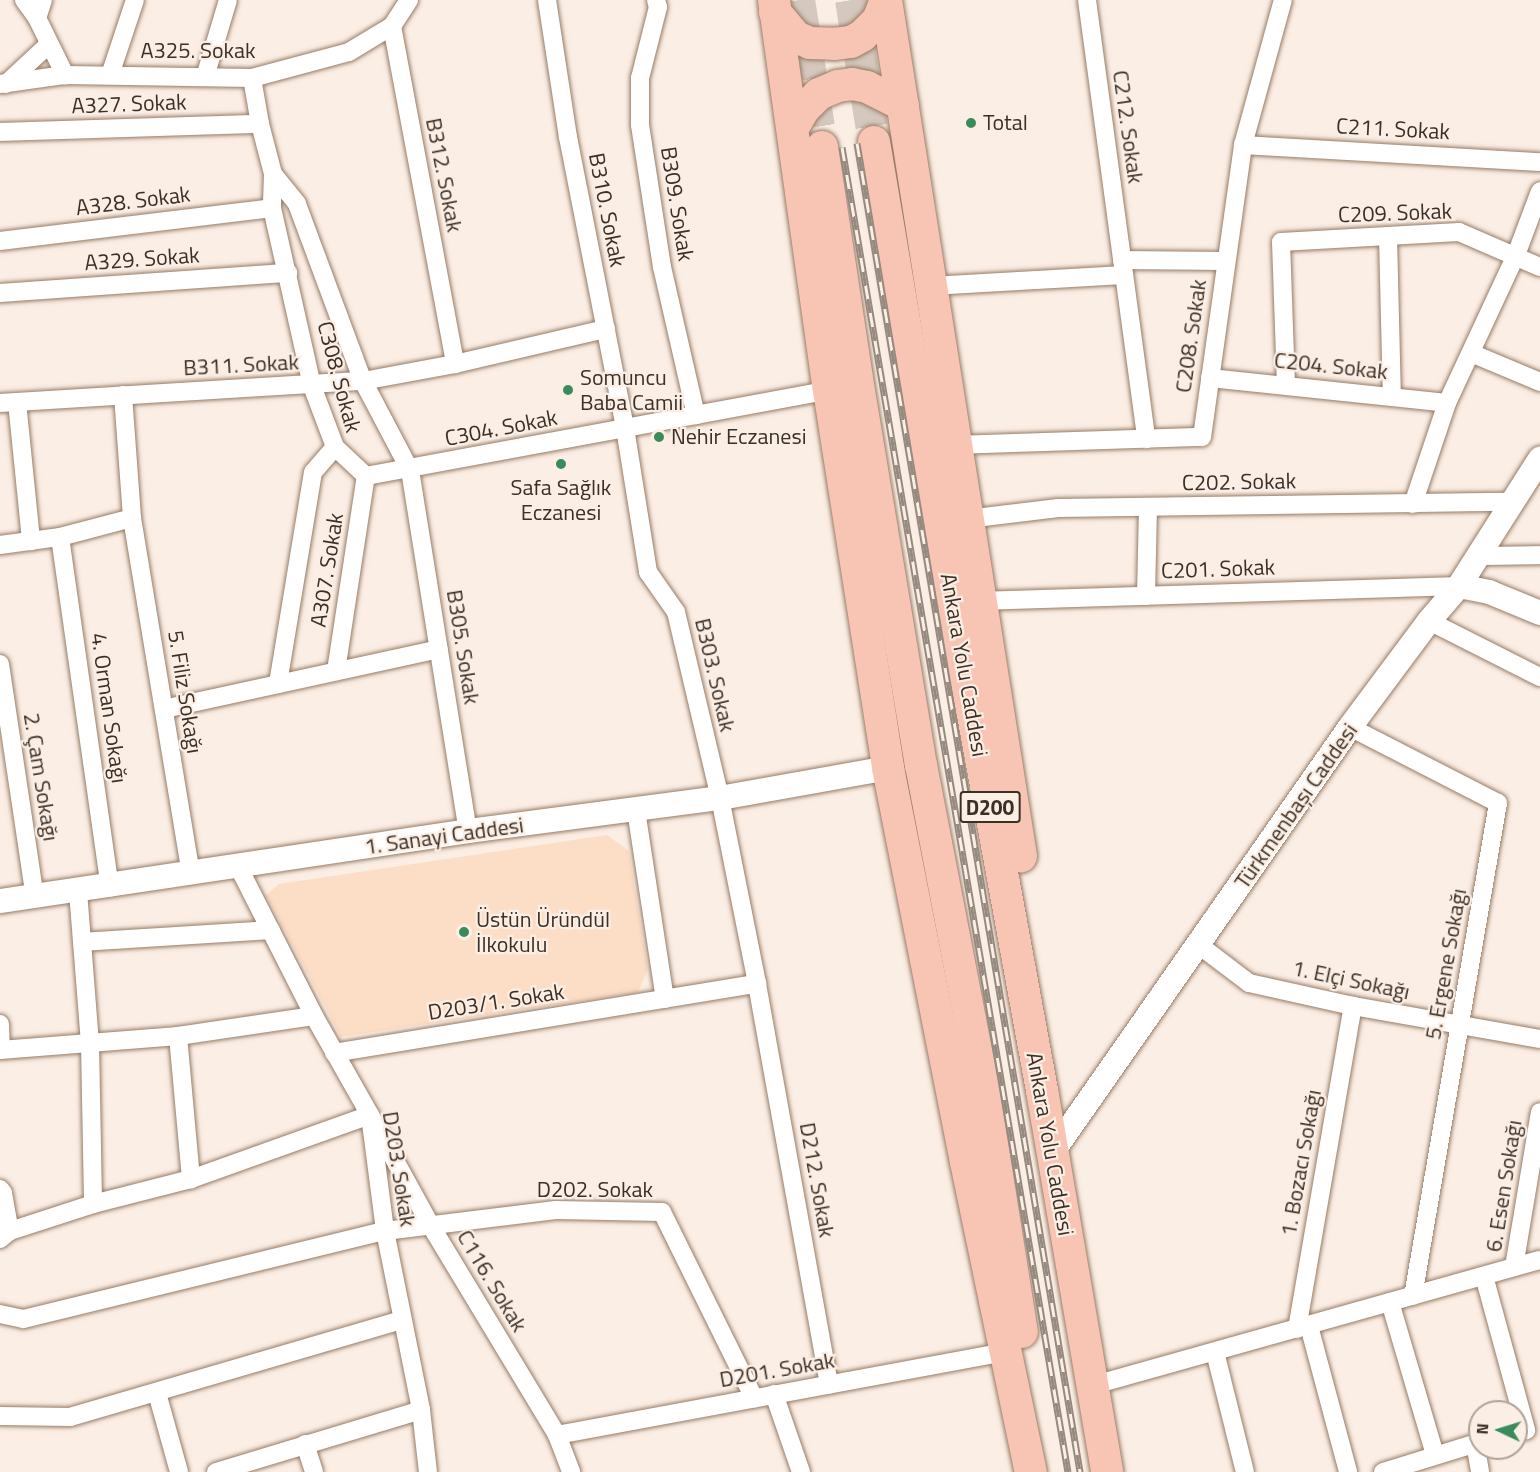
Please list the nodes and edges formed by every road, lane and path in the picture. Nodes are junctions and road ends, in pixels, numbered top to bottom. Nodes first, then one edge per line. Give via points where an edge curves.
1 (24, 0) edge
2 (43, 0) edge
3 (135, 0) edge
4 (228, 0) edge
5 (410, 0) edge
6 (547, 0) edge
7 (656, 0) edge
8 (886, 0) edge
9 (1087, 0) edge
10 (1283, 0) edge
11 (775, 6) edge
12 (37, 18) junction
13 (392, 26) junction
14 (48, 44) junction
15 (65, 75) junction
16 (110, 75) junction
17 (205, 77) junction
18 (252, 78) junction
19 (2, 83) edge
20 (903, 105) junction
21 (260, 124) junction
22 (794, 126) junction
23 (0, 132) edge
24 (874, 142) tunnel mouth
25 (1243, 145) junction
26 (822, 147) tunnel mouth
27 (1540, 162) edge
28 (273, 174) junction
29 (1540, 190) edge
30 (272, 208) junction
31 (1388, 237) junction
32 (0, 241) edge
33 (1516, 255) junction
34 (1226, 261) junction
35 (1123, 267) junction
36 (1540, 267) edge
37 (288, 273) junction
38 (931, 286) junction
39 (0, 293) edge
40 (606, 329) junction
41 (1471, 353) junction
42 (455, 364) junction
43 (1210, 378) junction
44 (363, 381) junction
45 (1540, 381) edge
46 (1286, 385) junction
47 (312, 386) junction
48 (829, 390) junction
49 (123, 395) junction
50 (1392, 396) junction
51 (8, 402) edge
52 (1447, 403) junction
53 (696, 415) junction
54 (625, 428) junction
55 (1146, 439) junction
56 (955, 445) junction
57 (334, 447) junction
58 (1539, 463) edge
59 (410, 470) junction
60 (366, 476) junction
61 (1512, 502) junction
62 (1413, 504) junction
63 (1148, 507) junction
64 (132, 518) junction
65 (967, 519) junction
66 (60, 537) junction
67 (32, 541) junction
68 (0, 545) edge
69 (1540, 555) edge
70 (1478, 556) junction
71 (1459, 586) junction
72 (1146, 596) junction
73 (979, 601) junction
74 (1540, 612) edge
75 (1429, 621) junction
76 (439, 649) junction
77 (0, 664) edge
78 (336, 671) junction
79 (1540, 677) edge
80 (278, 684) junction
81 (164, 709) junction
82 (1350, 727) junction
83 (888, 768) junction
84 (720, 798) junction
85 (636, 810) junction
86 (468, 831) junction
87 (238, 866) junction
88 (190, 873) junction
89 (110, 887) junction
90 (78, 891) junction
91 (35, 897) junction
92 (0, 901) edge
93 (271, 930) junction
94 (82, 942) junction
95 (1199, 945) junction
96 (758, 984) junction
97 (665, 999) junction
98 (1353, 1006) junction
99 (314, 1016) junction
100 (0, 1024) edge
101 (1460, 1026) junction
102 (178, 1036) junction
103 (1540, 1039) edge
104 (90, 1044) junction
105 (1, 1050) edge
106 (334, 1053) junction
107 (1043, 1096) junction
108 (1540, 1112) edge
109 (370, 1115) junction
110 (1052, 1153) junction
111 (191, 1179) junction
112 (0, 1190) edge
113 (93, 1204) junction
114 (431, 1226) junction
115 (385, 1231) junction
116 (5, 1235) edge
117 (1540, 1260) edge
118 (1514, 1268) junction
119 (1484, 1276) junction
120 (1413, 1296) junction
121 (1390, 1302) junction
122 (0, 1314) edge
123 (401, 1320) junction
124 (1303, 1328) junction
125 (1006, 1352) junction
126 (1215, 1352) junction
127 (830, 1385) junction
128 (1091, 1386) junction
129 (157, 1393) junction
130 (774, 1394) junction
131 (754, 1398) junction
132 (1519, 1400) edge
133 (421, 1410) junction
134 (0, 1416) edge
135 (557, 1435) junction
136 (305, 1444) junction
137 (1468, 1446) edge
138 (1435, 1455) junction
139 (179, 1472) edge
140 (216, 1472) edge
141 (314, 1472) edge
142 (428, 1472) edge
143 (571, 1472) edge
144 (801, 1472) edge
145 (1031, 1472) edge
146 (1037, 1472) edge
147 (1107, 1472) edge
148 (1245, 1472) edge
149 (1348, 1472) edge
150 (1385, 1472) edge

1 - 12 street
2 - 12 street
3 - 16 street
4 - 17 street
5 - 13 street
6 - 40 street, B310. Sokak via 568,137
7 - 53 street, B309. Sokak via 658,7 640,78 640,125 662,267
8 - 11 highway via 878,20 862,36 834,44 810,43 796,37
8 - 20 highway
9 - 35 street, C212. Sokak
10 - 25 street, C208. Sokak
11 - 22 highway
12 - 14 street
13 - 18 street, A325. Sokak via 349,52
13 - 42 street, B312. Sokak
14 - 15 street
14 - 19 street
15 - 16 street, A325. Sokak
15 - 19 street, A325. Sokak
16 - 17 street, A325. Sokak
17 - 18 street, A325. Sokak
18 - 21 street, C308. Sokak
20 - 22 highway via 867,87 838,86 819,94
20 - 38 highway
21 - 23 street, A327. Sokak
21 - 28 street, C308. Sokak
22 - 48 highway
24 - 107 highway, Ankara Yolu Caddesi / D200 via 942,546
25 - 27 street, C211. Sokak
25 - 34 street, C208. Sokak
26 - 146 highway, D200 via 921,765 986,1105 1023,1341
28 - 30 street, C308. Sokak
28 - 44 street, B305. Sokak via 297,204
29 - 33 street
30 - 32 street, A328. Sokak
30 - 37 street, C308. Sokak
31 - 33 street, C209. Sokak via 1459,232
31 - 46 street, C209. Sokak via 1281,242
31 - 50 street
33 - 36 street, C209. Sokak
33 - 41 street
34 - 35 street
34 - 43 street, C208. Sokak
35 - 38 street
35 - 55 street, C212. Sokak
37 - 39 street, A329. Sokak
37 - 47 street, C308. Sokak
38 - 56 highway
40 - 42 street, B311. Sokak
40 - 54 street, B310. Sokak
41 - 45 street
41 - 52 street
42 - 44 street, B311. Sokak
43 - 46 street, C204. Sokak
43 - 55 street, C208. Sokak via 1202,438
44 - 47 street, B311. Sokak
44 - 59 street, B305. Sokak
46 - 50 street, C204. Sokak
47 - 49 street, B311. Sokak
47 - 57 street, C308. Sokak
48 - 53 street, C304. Sokak
48 - 83 highway
49 - 51 street, B311. Sokak
49 - 64 street, 5. Filiz Sokağı
50 - 52 street, C204. Sokak
51 - 67 street, B311. Sokak
52 - 62 street
53 - 54 street, C304. Sokak
54 - 59 street, C304. Sokak
54 - 84 street, B303. Sokak via 648,572 676,612
55 - 56 street, C208. Sokak
56 - 65 highway
57 - 60 street
57 - 80 street, C308. Sokak via 313,472
58 - 61 main road, Türkmenbaşı Caddesi
59 - 60 street, C304. Sokak
59 - 76 street, B305. Sokak
60 - 78 street, A307. Sokak
61 - 62 street, C202. Sokak
61 - 70 main road, Türkmenbaşı Caddesi
62 - 63 street, C202. Sokak
63 - 65 street, C202. Sokak via 1058,507
63 - 72 street
64 - 66 street
64 - 81 street, 5. Filiz Sokağı
65 - 73 highway
66 - 67 street
66 - 89 street, 4. Orman Sokağı
67 - 68 street
69 - 70 street
70 - 71 main road, Türkmenbaşı Caddesi
71 - 72 street, C201. Sokak
71 - 74 main road via 1490,592
71 - 75 main road, Türkmenbaşı Caddesi
72 - 73 street, C201. Sokak
73 - 107 highway via 1027,894
75 - 79 street
75 - 82 main road, Türkmenbaşı Caddesi
76 - 78 street
76 - 86 street, B305. Sokak
77 - 91 street, 2. Çam Sokağı
78 - 80 street
80 - 81 street
81 - 88 street, 5. Filiz Sokağı
82 - 95 main road, Türkmenbaşı Caddesi
82 - 101 street, 5. Ergene Sokağı via 1498,804
83 - 84 main road, 1. Sanayi Caddesi
83 - 125 highway
84 - 85 main road, 1. Sanayi Caddesi
84 - 96 street, B303. Sokak
85 - 86 main road, 1. Sanayi Caddesi
85 - 97 street
86 - 87 main road, 1. Sanayi Caddesi
87 - 88 main road, 1. Sanayi Caddesi
87 - 93 street, D203. Sokak
88 - 89 main road, 1. Sanayi Caddesi
89 - 90 main road, 1. Sanayi Caddesi
90 - 91 main road, 1. Sanayi Caddesi
90 - 94 street
91 - 92 main road, 1. Sanayi Caddesi
93 - 94 street
93 - 99 street, D203. Sokak
94 - 104 street
95 - 98 street, 1. Elçi Sokağı via 1249,983
95 - 110 main road, Türkmenbaşı Caddesi
96 - 97 street, D203/1. Sokak
96 - 127 street, D212. Sokak
97 - 106 street, D203/1. Sokak
98 - 101 street, 1. Elçi Sokağı
98 - 124 street, 1. Bozacı Sokağı
99 - 102 street
99 - 106 street, D203. Sokak
100 - 105 street
101 - 103 street, 1. Elçi Sokağı
101 - 120 street, 5. Ergene Sokağı
102 - 104 street
102 - 111 street
104 - 105 street
104 - 113 street
106 - 109 street, D203. Sokak
107 - 110 highway, Ankara Yolu Caddesi / D200
108 - 118 street, 6. Esen Sokağı
109 - 111 street
109 - 114 street, C116. Sokak
109 - 115 street, D203. Sokak
110 - 128 highway, Ankara Yolu Caddesi / D200
111 - 113 street
112 - 116 street
113 - 116 street
114 - 115 street
114 - 131 street, D202. Sokak via 556,1210 662,1212
114 - 135 street, C116. Sokak
115 - 122 street via 22,1319
115 - 123 street, D203. Sokak
117 - 118 street
118 - 119 street
119 - 120 street
119 - 132 street
120 - 121 street
121 - 124 street
121 - 138 street
123 - 129 street
123 - 133 street, D203. Sokak
124 - 126 street
124 - 149 street, 1. Bozacı Sokağı
125 - 127 street, D201. Sokak
125 - 145 highway
126 - 128 street
126 - 148 street
127 - 130 street, D201. Sokak
128 - 147 highway, Ankara Yolu Caddesi / D200
129 - 134 street via 70,1417
129 - 139 street
130 - 131 street, D201. Sokak
130 - 144 street
131 - 135 street, D201. Sokak
133 - 136 street
133 - 142 street, D203. Sokak
135 - 143 street, C116. Sokak
136 - 140 street
136 - 141 street
137 - 138 street
138 - 150 street

